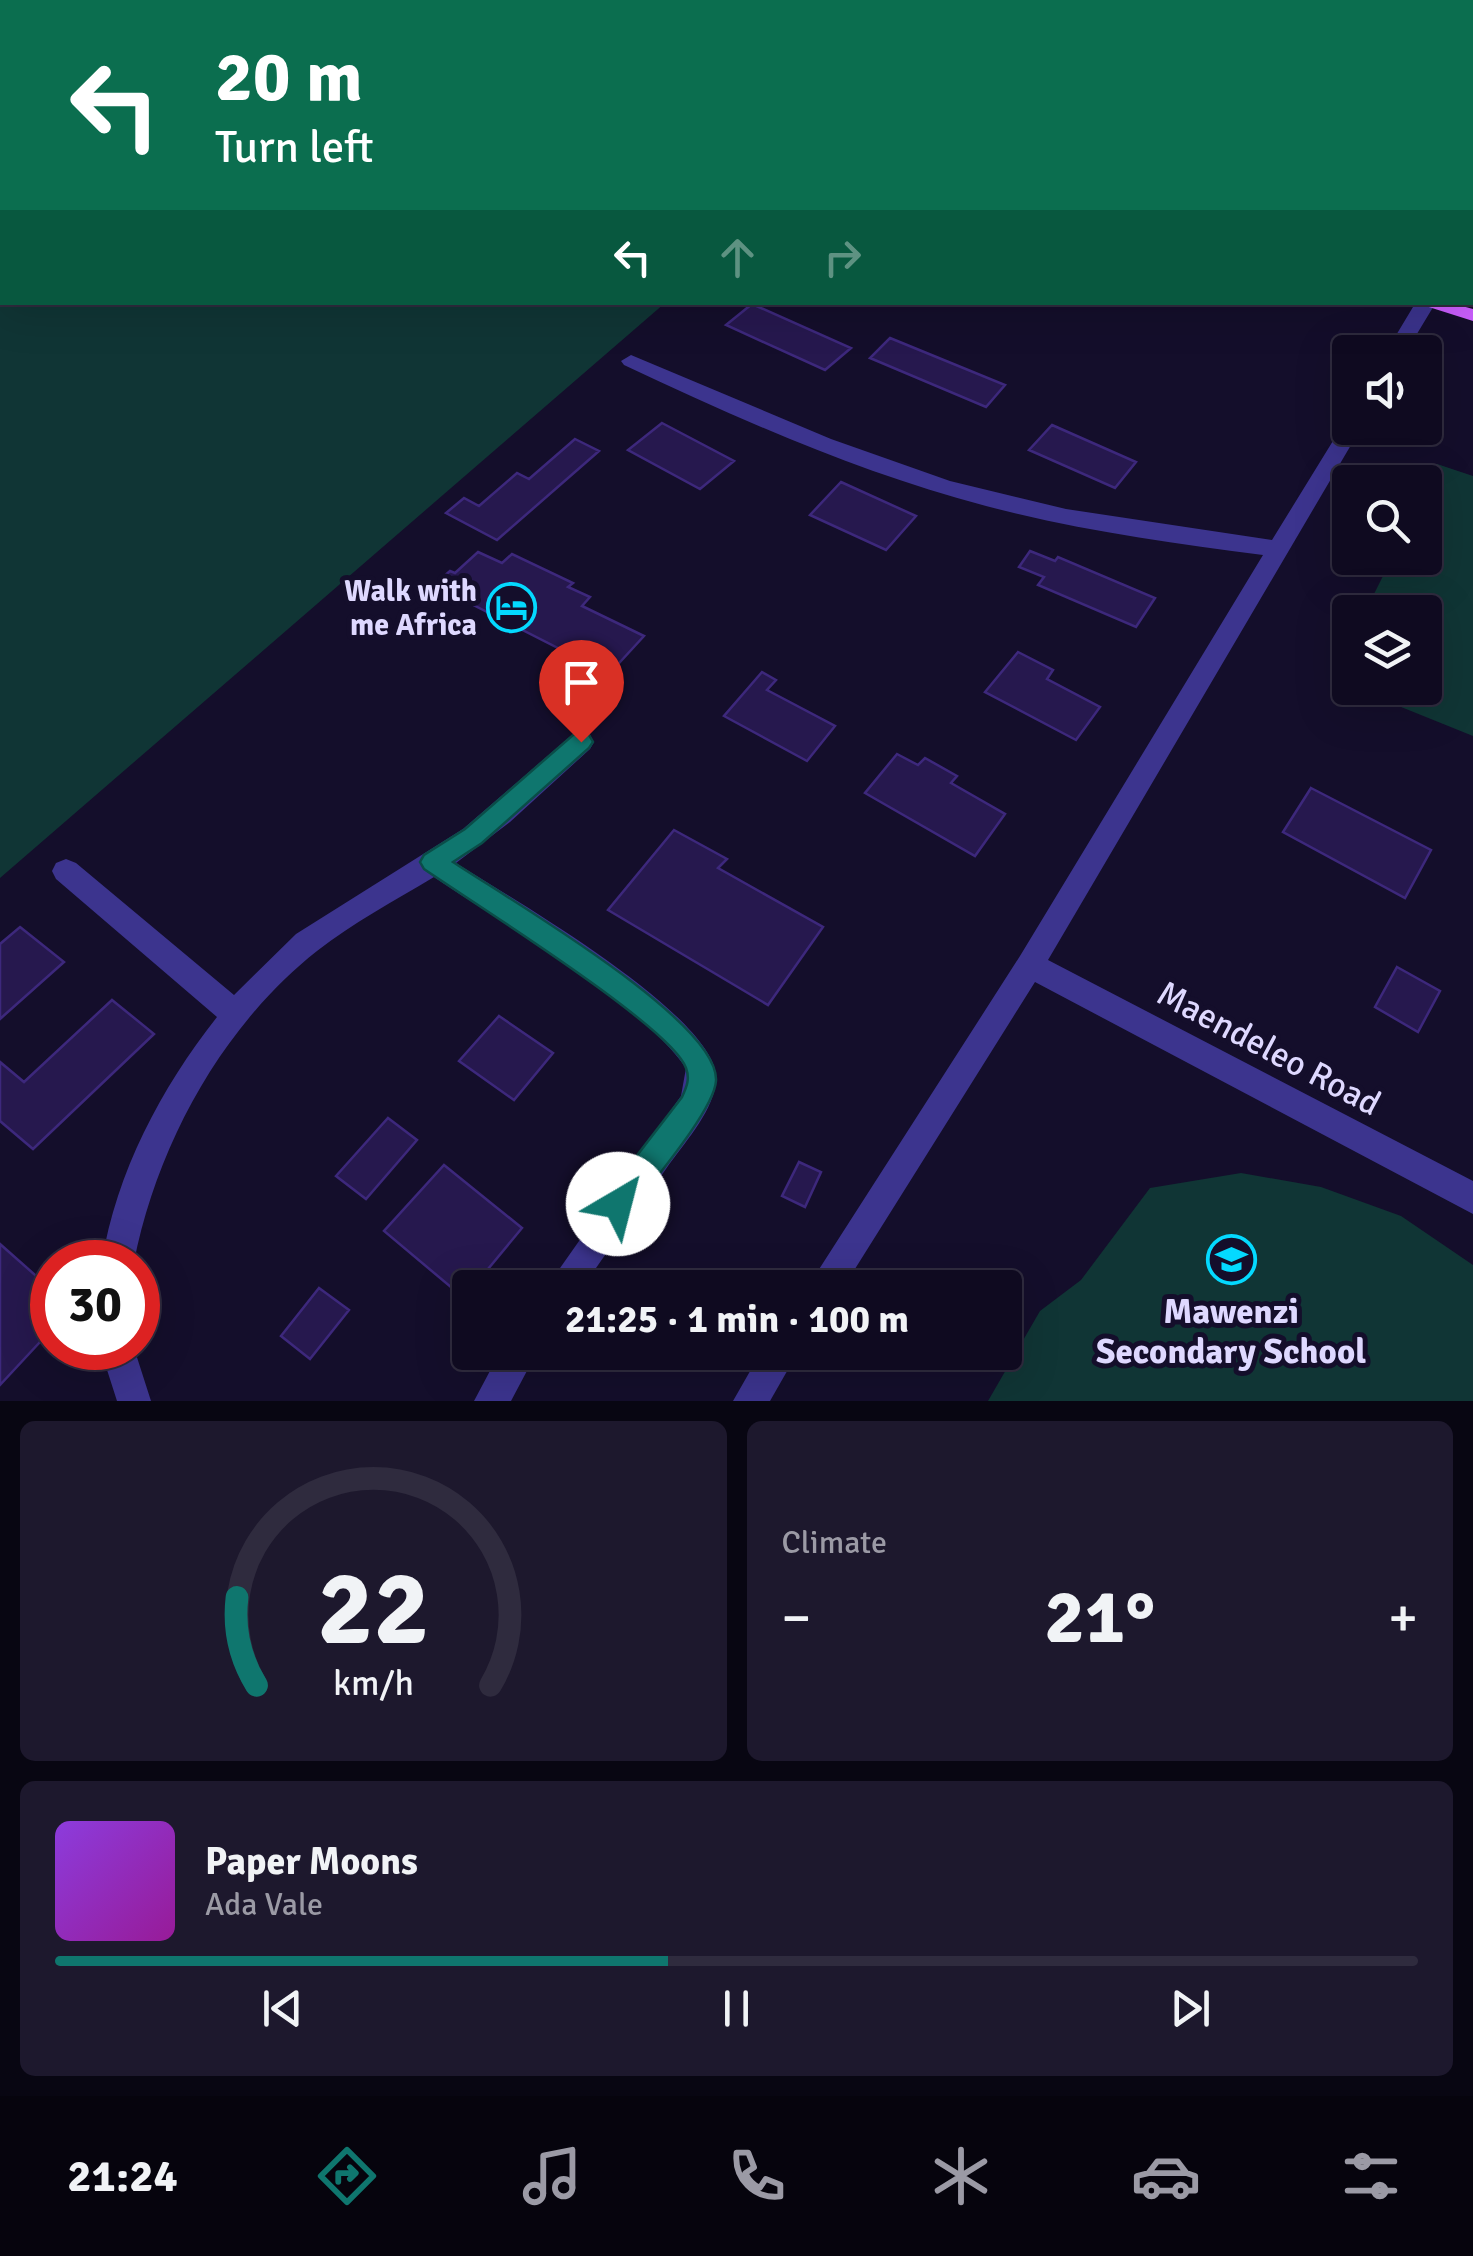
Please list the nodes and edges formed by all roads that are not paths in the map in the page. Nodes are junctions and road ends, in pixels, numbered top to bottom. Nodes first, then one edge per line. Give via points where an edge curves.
1 (1423, 305) edge
2 (1432, 305) edge
3 (1473, 315) edge
4 (1406, 335) edge
5 (631, 361) dead end
6 (1341, 445) edge
7 (1278, 549) junction
8 (581, 742) dead end
9 (433, 862) junction
10 (66, 872) dead end
11 (1030, 965) junction
12 (234, 1013) junction
13 (1473, 1198) edge
14 (120, 1240) edge
15 (575, 1270) edge
16 (835, 1270) edge
17 (123, 1370) edge
18 (509, 1370) edge
19 (770, 1370) edge
20 (134, 1401) edge
21 (491, 1401) edge
22 (750, 1401) edge

1 - 4 street
2 - 3 main road
5 - 7 street via 775,427 945,487 1107,526
6 - 7 street
7 - 11 street
8 - 9 street
9 - 12 street via 305,944
9 - 15 street via 618,986 699,1060 703,1083 692,1106
10 - 12 street
11 - 13 street, Maendeleo Road
11 - 16 street
12 - 14 street via 166,1119
17 - 20 street
18 - 21 street
19 - 22 street

